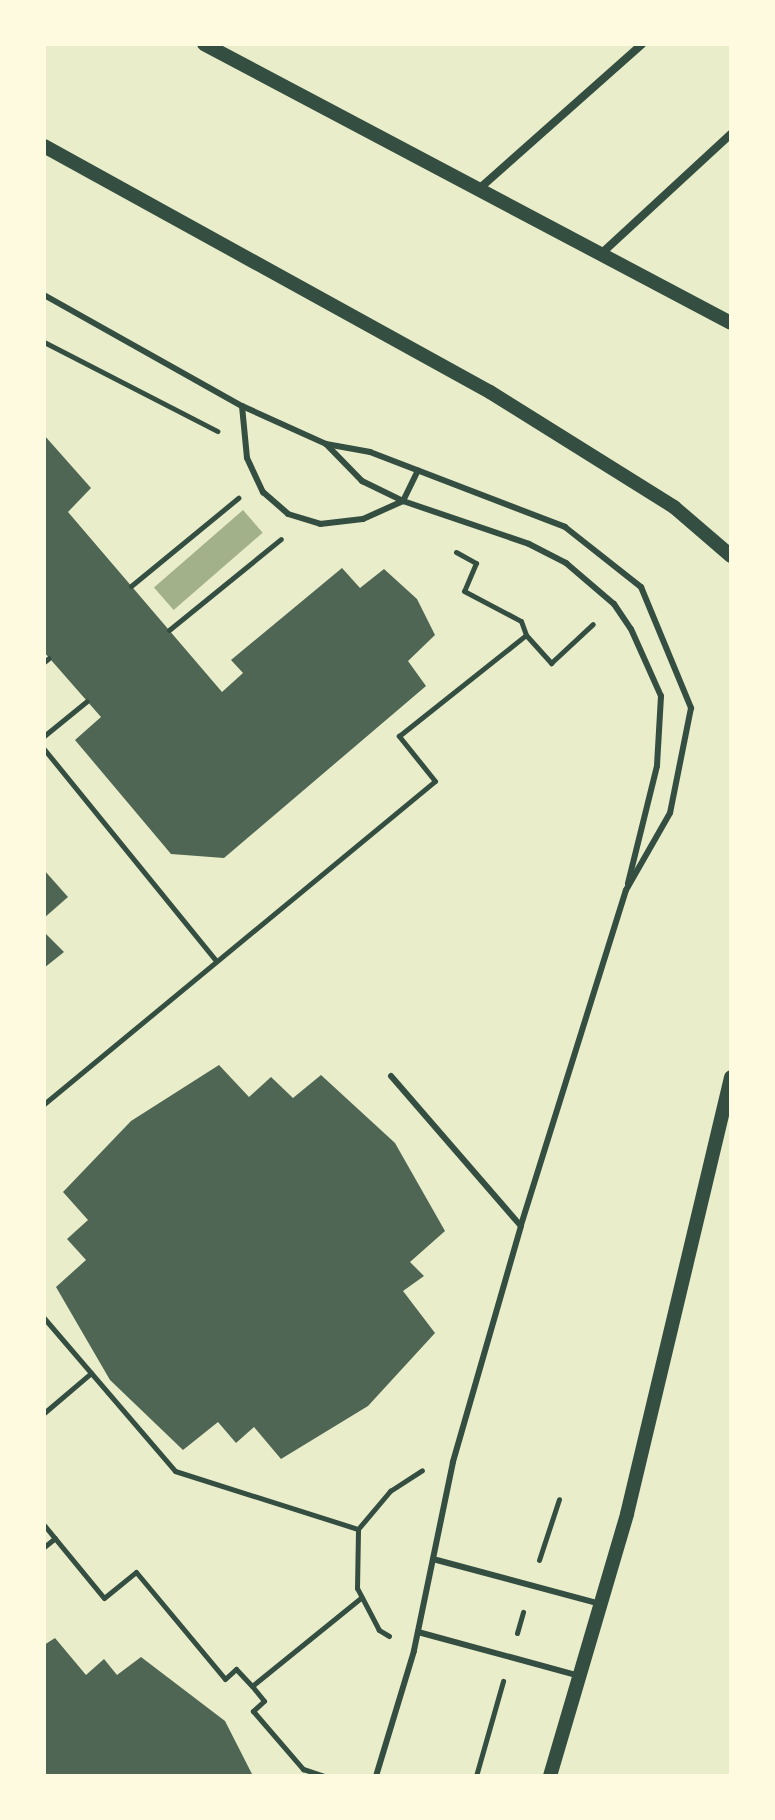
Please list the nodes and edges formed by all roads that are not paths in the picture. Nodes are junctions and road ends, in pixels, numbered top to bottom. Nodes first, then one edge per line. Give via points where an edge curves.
1 (204, 44) edge
2 (642, 44) edge
3 (731, 134) edge
4 (44, 146) edge
5 (480, 188) junction
6 (603, 252) junction
7 (44, 295) edge
8 (731, 323) edge
9 (242, 406) junction
10 (326, 444) junction
11 (418, 470) junction
12 (403, 501) junction
13 (731, 556) edge
14 (626, 890) junction
15 (391, 1076) dead end
16 (731, 1077) edge
17 (521, 1226) junction
18 (433, 1559) junction
19 (601, 1604) junction
20 (418, 1632) junction
21 (580, 1676) junction
22 (376, 1776) edge
23 (550, 1776) edge

1 - 5 street
2 - 5 street
3 - 6 street
4 - 13 street via 490,392 674,507
5 - 6 street
6 - 8 street
7 - 9 lane
9 - 10 lane
9 - 12 lane via 247,458 263,492 288,514 320,524 363,519
10 - 11 lane via 370,452
10 - 12 lane via 362,481
11 - 12 lane
11 - 14 lane via 565,527 641,587 691,708 670,813
12 - 14 lane via 529,544 566,563 614,604 646,654 661,696 657,766
14 - 17 lane
15 - 17 lane
16 - 19 street
17 - 18 lane via 453,1462
18 - 19 lane
18 - 20 lane
19 - 21 street
20 - 21 lane
20 - 22 lane
21 - 23 street

